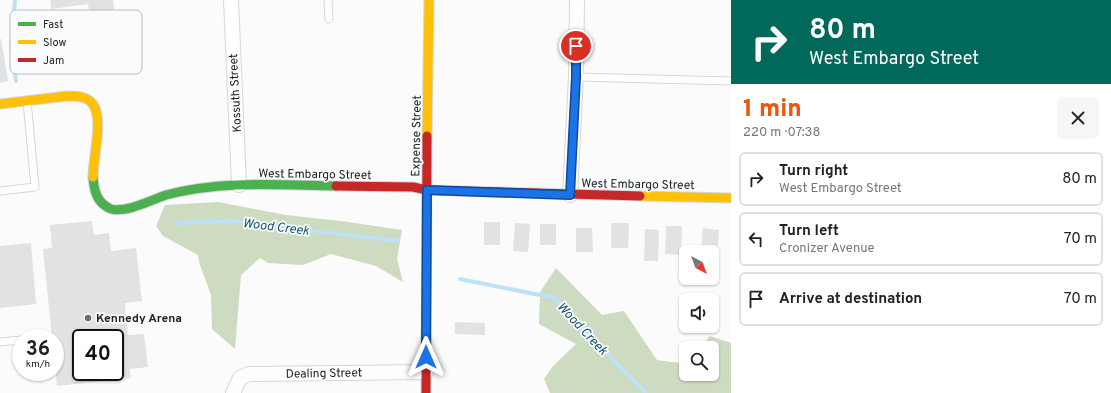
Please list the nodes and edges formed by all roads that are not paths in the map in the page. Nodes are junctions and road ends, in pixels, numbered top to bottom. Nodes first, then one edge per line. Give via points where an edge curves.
1 (231, 0) edge
2 (328, 0) edge
3 (429, 0) edge
4 (577, 0) edge
5 (329, 19) dead end
6 (576, 77) junction
7 (731, 81) edge
8 (27, 101) junction
9 (0, 104) edge
10 (239, 185) junction
11 (427, 190) junction
12 (0, 191) edge
13 (570, 195) junction
14 (731, 198) edge
15 (12, 341) edge
16 (0, 342) edge
17 (426, 372) junction
18 (233, 393) edge
19 (426, 393) edge

1 - 10 street, Kossuth Street
2 - 5 lane
3 - 11 street, Expense Street
4 - 6 street
6 - 7 lane
6 - 13 street
8 - 9 street, West Embargo Street
8 - 10 street, West Embargo Street via 72,96 85,98 96,107 98,118 93,184 96,196 108,208 128,208 174,193
8 - 12 lane via 35,187
10 - 11 street, West Embargo Street via 413,187
11 - 13 street, West Embargo Street
11 - 17 street, Expense Street
13 - 14 street, West Embargo Street
15 - 16 lane
17 - 18 street, Dealing Street via 249,374 240,378
17 - 19 street, Expense Street

